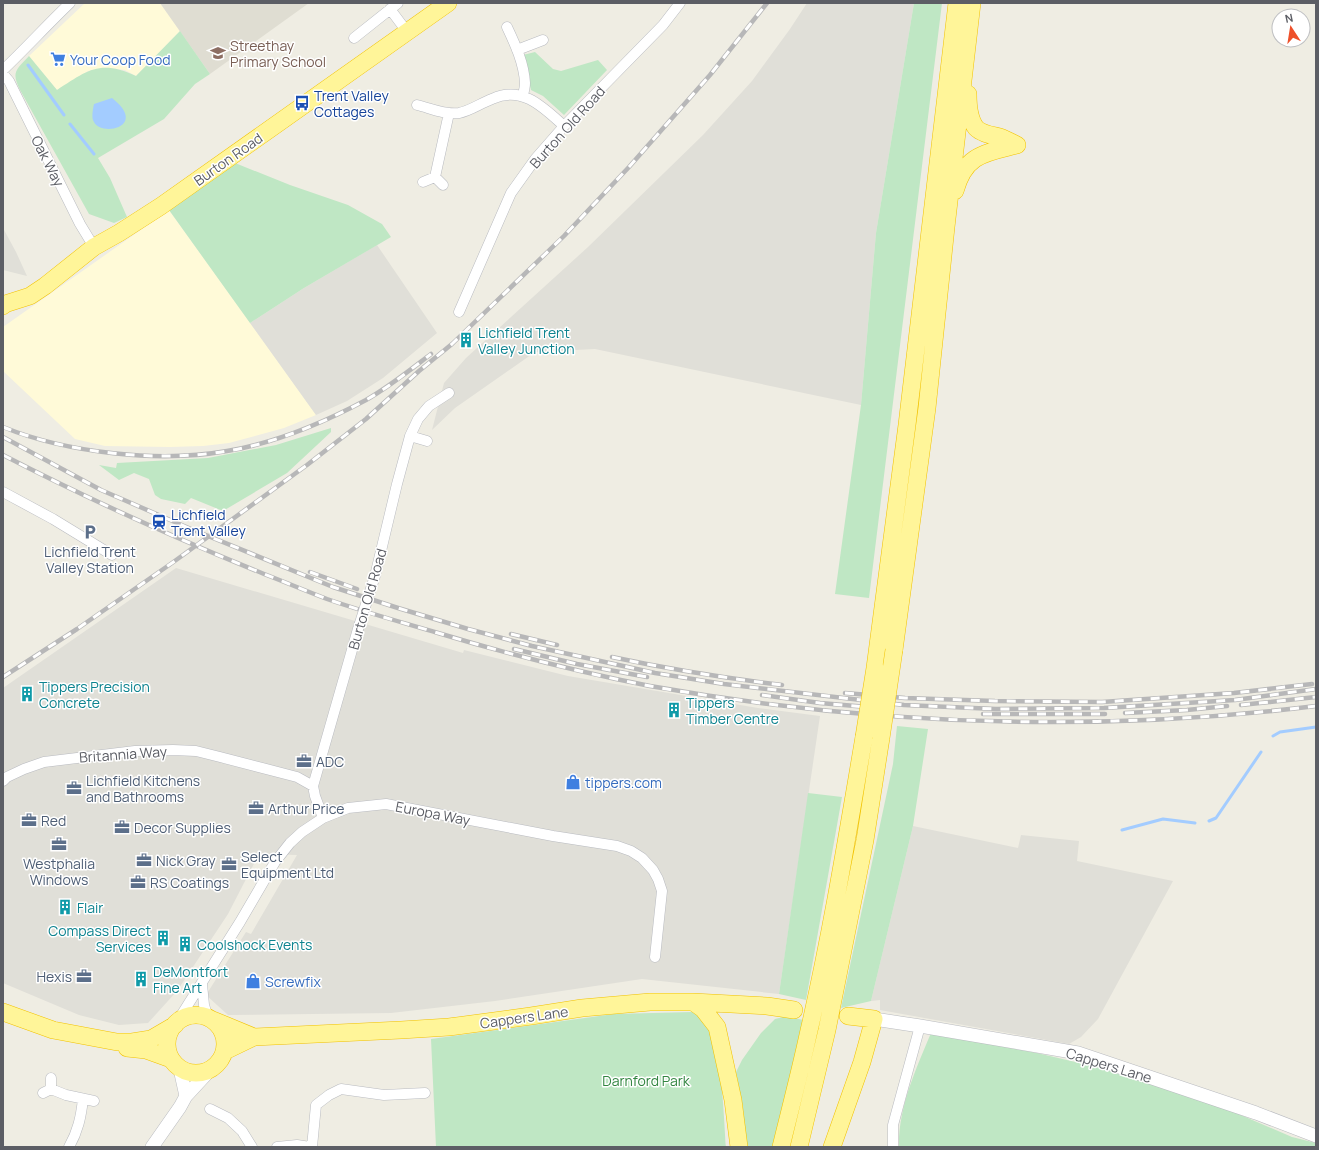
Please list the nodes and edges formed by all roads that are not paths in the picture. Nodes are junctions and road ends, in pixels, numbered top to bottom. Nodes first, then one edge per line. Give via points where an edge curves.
1 (70, 3) edge
2 (448, 3) edge
3 (680, 3) edge
4 (957, 3) edge
5 (972, 3) edge
6 (394, 6) edge
7 (507, 27) dead end
8 (969, 30) junction
9 (408, 33) junction
10 (359, 38) dead end
11 (543, 40) dead end
12 (517, 50) junction
13 (3, 70) edge
14 (3, 74) edge
15 (523, 96) junction
16 (417, 105) dead end
17 (449, 113) junction
18 (564, 126) junction
19 (435, 177) junction
20 (423, 182) dead end
21 (443, 185) dead end
22 (946, 227) junction
23 (94, 247) junction
24 (3, 306) edge
25 (459, 312) dead end
26 (449, 393) dead end
27 (410, 436) junction
28 (426, 441) dead end
29 (3, 492) edge
30 (112, 555) dead end
31 (3, 781) edge
32 (313, 786) junction
33 (323, 818) junction
34 (654, 957) dead end
35 (202, 984) junction
36 (693, 1002) junction
37 (733, 1005) junction
38 (794, 1010) dead end
39 (3, 1012) edge
40 (848, 1016) dead end
41 (210, 1019) junction
42 (874, 1019) junction
43 (176, 1023) junction
44 (920, 1026) junction
45 (718, 1027) junction
46 (74, 1034) junction
47 (254, 1037) junction
48 (225, 1051) junction
49 (176, 1064) junction
50 (210, 1070) junction
51 (51, 1078) dead end
52 (425, 1093) dead end
53 (186, 1096) junction
54 (83, 1099) junction
55 (94, 1101) dead end
56 (210, 1108) dead end
57 (1316, 1136) edge
58 (68, 1147) edge
59 (152, 1147) edge
60 (252, 1147) edge
61 (277, 1147) edge
62 (311, 1147) edge
63 (739, 1147) edge
64 (781, 1147) edge
65 (799, 1147) edge
66 (832, 1147) edge
67 (893, 1147) edge

1 - 13 street
2 - 9 highway, Burton Road
3 - 18 street, Burton Old Road via 663,25
4 - 64 highway, bridge via 908,417 875,668 820,981
5 - 8 highway
6 - 9 street
6 - 10 street
7 - 12 street
8 - 22 highway
8 - 22 highway via 970,117 977,128 1017,145 987,152 967,165 957,185
9 - 23 highway, Burton Road via 162,206
11 - 12 street
12 - 15 street via 525,82
14 - 23 street, Oak Way via 9,81
15 - 17 street via 498,96 466,111
15 - 18 street via 539,104
16 - 17 street
17 - 19 street
18 - 25 street, Burton Old Road via 536,158 511,193
19 - 20 street
19 - 21 street
22 - 65 highway, bridge via 927,408 881,738 864,840 828,1022
23 - 24 highway, Burton Road via 30,296
26 - 27 street, Burton Old Road via 429,406 418,419
27 - 28 street
27 - 32 street, Burton Old Road, bridge via 375,576
29 - 30 street
31 - 32 street, Britannia Way via 24,769 44,762 135,751 173,750 196,751 220,757 297,777
32 - 33 street
33 - 34 street, Europa Way via 348,808 386,804 617,846 631,851 653,870 662,891
33 - 35 street, Europa Way via 302,832 275,862
35 - 41 street via 204,1005
35 - 43 street, Europa Way
36 - 37 highway, Cappers Lane
36 - 45 highway
36 - 47 highway, Cappers Lane via 650,1002 582,1008 449,1027
37 - 38 highway, Cappers Lane
37 - 45 highway via 724,1014
39 - 46 highway via 53,1030
40 - 42 highway, Cappers Lane
41 - 43 highway via 192,1015
41 - 47 highway, Cappers Lane
41 - 48 highway via 223,1033
42 - 44 street, Cappers Lane
42 - 66 highway via 862,1062
43 - 46 highway via 151,1039 132,1042 117,1042
43 - 49 highway via 167,1042 168,1051
44 - 57 street, Cappers Lane via 1078,1053
44 - 67 street via 893,1125
45 - 63 highway via 733,1100
46 - 49 highway via 116,1047 146,1050
47 - 48 highway, Cappers Lane
48 - 50 highway
49 - 50 highway via 187,1072 203,1073
49 - 53 street
50 - 53 street
51 - 54 street via 47,1091
52 - 62 street via 384,1095 341,1089 316,1105
53 - 59 street
54 - 55 street
54 - 58 street via 80,1122
56 - 60 street via 228,1118 242,1131
61 - 62 street

